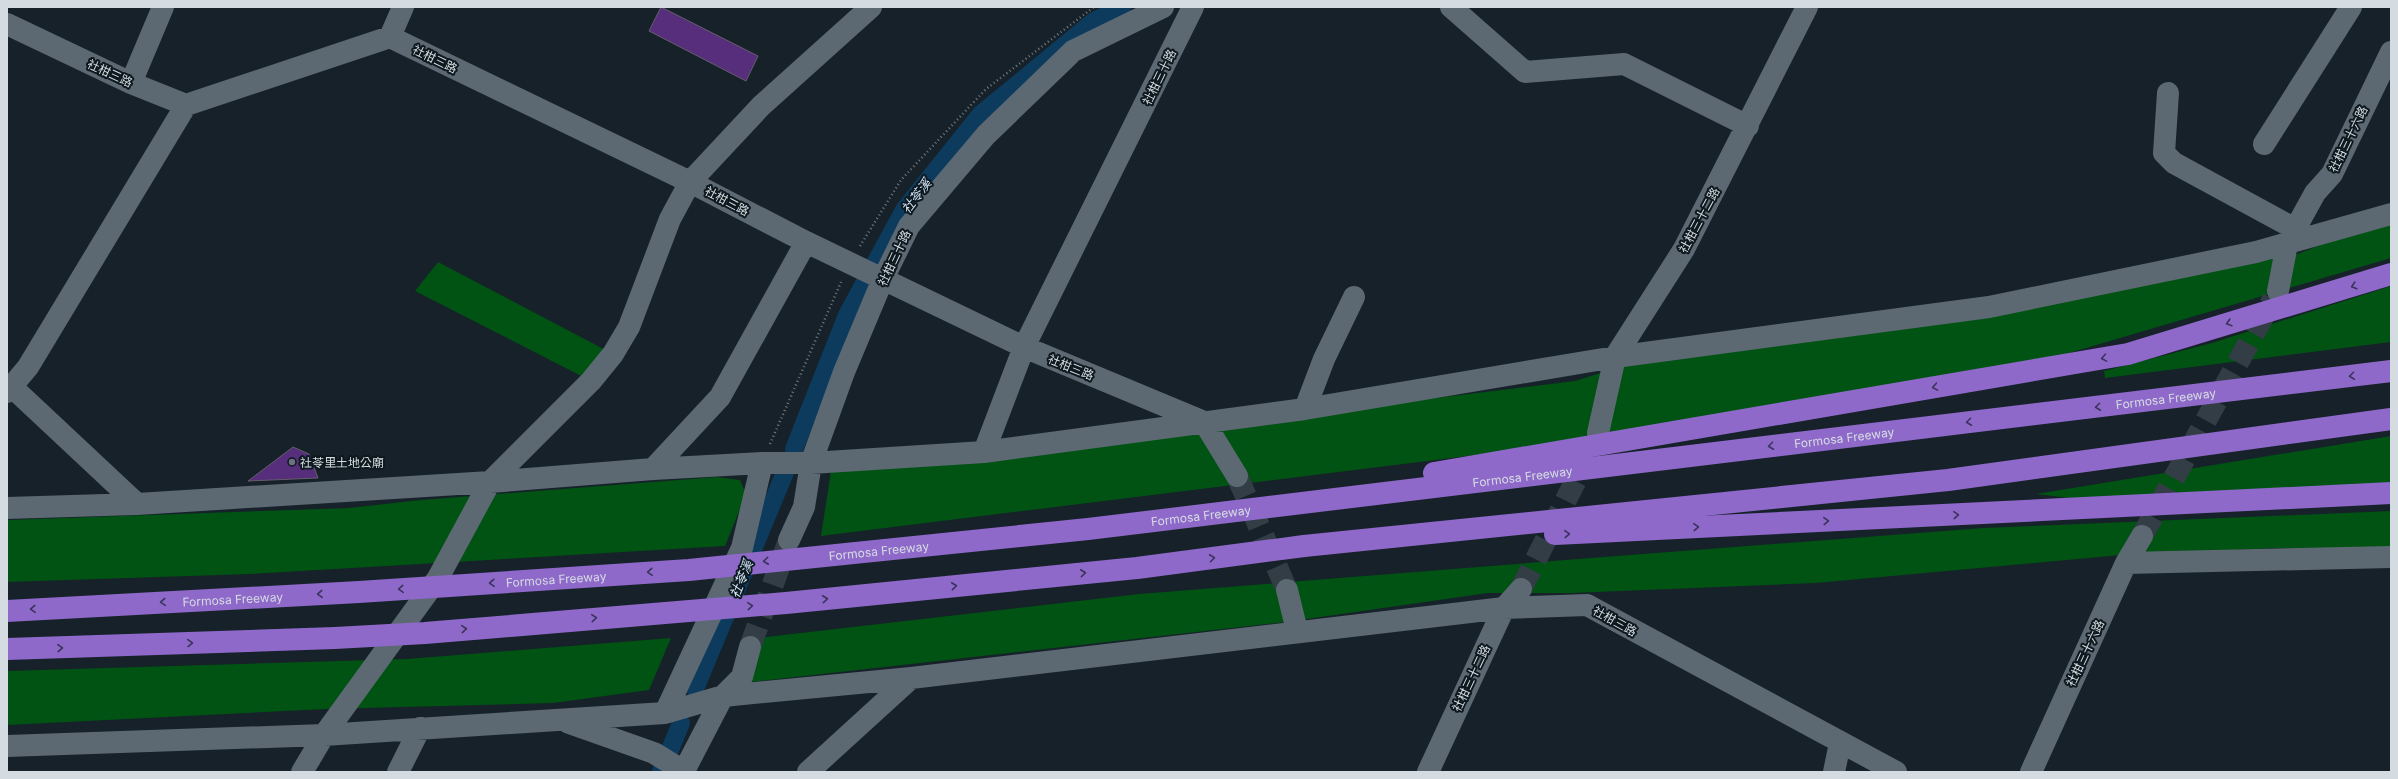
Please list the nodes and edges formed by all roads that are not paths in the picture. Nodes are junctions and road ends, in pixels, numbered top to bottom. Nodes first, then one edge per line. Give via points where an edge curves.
1 (163, 7) edge
2 (404, 7) edge
3 (871, 7) edge
4 (1162, 7) edge
5 (1194, 7) edge
6 (1451, 7) edge
7 (1807, 7) edge
8 (2350, 7) edge
9 (7, 24) edge
10 (390, 37) junction
11 (2391, 52) edge
12 (131, 83) junction
13 (2168, 93) dead end
14 (186, 105) junction
15 (1748, 126) junction
16 (2264, 144) dead end
17 (690, 182) junction
18 (2391, 214) edge
19 (2292, 237) junction
20 (806, 242) junction
21 (2391, 274) edge
22 (883, 279) junction
23 (2278, 291) tunnel mouth
24 (1354, 297) dead end
25 (1024, 348) junction
26 (1615, 357) junction
27 (2391, 371) edge
28 (9, 389) edge
29 (1305, 408) junction
30 (2391, 419) edge
31 (1204, 422) junction
32 (1598, 434) tunnel mouth
33 (984, 452) junction
34 (762, 463) junction
35 (811, 463) junction
36 (653, 469) junction
37 (1237, 476) tunnel mouth
38 (490, 482) junction
39 (2391, 494) edge
40 (137, 504) junction
41 (7, 508) edge
42 (1152, 522) junction
43 (2142, 536) tunnel mouth
44 (789, 540) tunnel mouth
45 (1304, 546) junction
46 (2391, 557) edge
47 (2126, 564) junction
48 (1521, 588) tunnel mouth
49 (1287, 590) tunnel mouth
50 (1504, 608) junction
51 (7, 611) edge
52 (1297, 631) junction
53 (750, 647) tunnel mouth
54 (7, 649) edge
55 (911, 678) junction
56 (723, 696) junction
57 (665, 713) junction
58 (561, 720) junction
59 (420, 728) junction
60 (324, 735) junction
61 (1840, 743) junction
62 (7, 746) edge
63 (678, 767) edge
64 (302, 772) edge
65 (398, 772) edge
66 (808, 772) edge
67 (1428, 772) edge
68 (1834, 772) edge
69 (1896, 772) edge
70 (2031, 772) edge

1 - 12 street
2 - 10 street
3 - 17 street via 760,106
4 - 22 street, 社柑三十路 via 1073,51 986,135 909,226
5 - 25 street, 社柑三十路
6 - 15 street via 1525,72 1624,64
7 - 15 street, 社柑三十二路
8 - 16 street
9 - 12 street, 社柑三路
10 - 14 street
10 - 17 street, 社柑三路
11 - 19 street, 社柑三十六路 via 2332,174 2315,194
12 - 14 street, 社柑三路
13 - 19 street via 2164,153 2174,164
14 - 28 street via 28,367
15 - 26 street, 社柑三十二路 via 1684,249
17 - 20 street, 社柑三路
17 - 38 street via 670,220 630,328 613,354 591,381
18 - 19 street
19 - 23 street, 社柑三十六路
19 - 26 street via 2159,273 1989,307
20 - 22 street, 社柑三路
20 - 36 street via 720,397
21 -> 42 highway via 2128,354
22 - 25 street, 社柑三路
22 - 35 street, 社柑三十路 via 844,372
24 - 29 street via 1324,359
25 - 31 street, 社柑三路
25 - 33 street, 社柑三十路
26 - 29 street
26 - 32 street, 社柑三十二路
27 -> 42 highway, Formosa Freeway
28 - 40 street
29 - 31 street
30 - 45 highway via 1948,480
31 - 33 street
31 - 37 street
33 - 35 street
34 - 35 street
34 - 36 street
34 - 57 street via 742,548
35 - 44 street, 社柑三十路 via 804,507
36 - 38 street
38 - 40 street
38 - 60 street via 438,578
45 -> 39 highway
40 - 41 street
42 -> 51 highway, Formosa Freeway via 689,570 359,592
43 - 47 street, 社柑三十六路
54 -> 45 highway via 425,633 786,603 1137,568
46 - 47 street
47 - 70 street, 社柑三十六路
48 - 50 street, 社柑三十二路
49 - 52 street
50 - 52 street, 社柑三路
50 - 61 street, 社柑三路 via 1587,605
50 - 67 street, 社柑三十二路
52 - 55 street, 社柑三路
53 - 56 street via 742,677
55 - 56 street, 社柑三路
55 - 66 street
56 - 57 street, 社柑三路
56 - 63 street
57 - 58 street, 社柑三路
58 - 59 street, 社柑三路
58 - 63 street
59 - 60 street, 社柑三路
59 - 65 street
60 - 62 street, 社柑三路
60 - 64 street
61 - 68 street
61 - 69 street, 社柑三路

